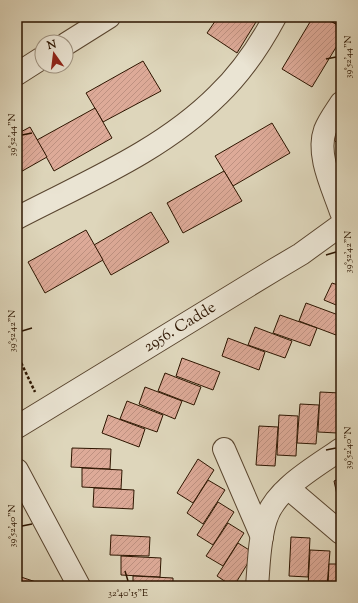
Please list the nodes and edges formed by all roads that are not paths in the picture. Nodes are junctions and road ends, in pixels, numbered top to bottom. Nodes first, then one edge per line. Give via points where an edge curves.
1 (109, 17) edge
2 (275, 17) edge
3 (74, 39) edge
4 (34, 63) edge
5 (17, 74) edge
6 (341, 103) edge
7 (341, 212) edge
8 (17, 218) edge
9 (341, 225) edge
10 (17, 427) edge
11 (224, 449) dead end
12 (341, 449) edge
13 (17, 470) edge
14 (288, 488) junction
15 (341, 533) edge
16 (262, 537) junction
17 (79, 586) edge
18 (257, 586) edge

1 - 3 street
2 - 8 street via 260,42 219,95 182,127 126,162
4 - 5 street
6 - 7 street via 326,127 322,146 324,164
9 - 10 street, 2956. Cadde via 301,254
11 - 16 street
12 - 14 street
13 - 17 street
14 - 15 street
14 - 16 street via 266,518
16 - 18 street

